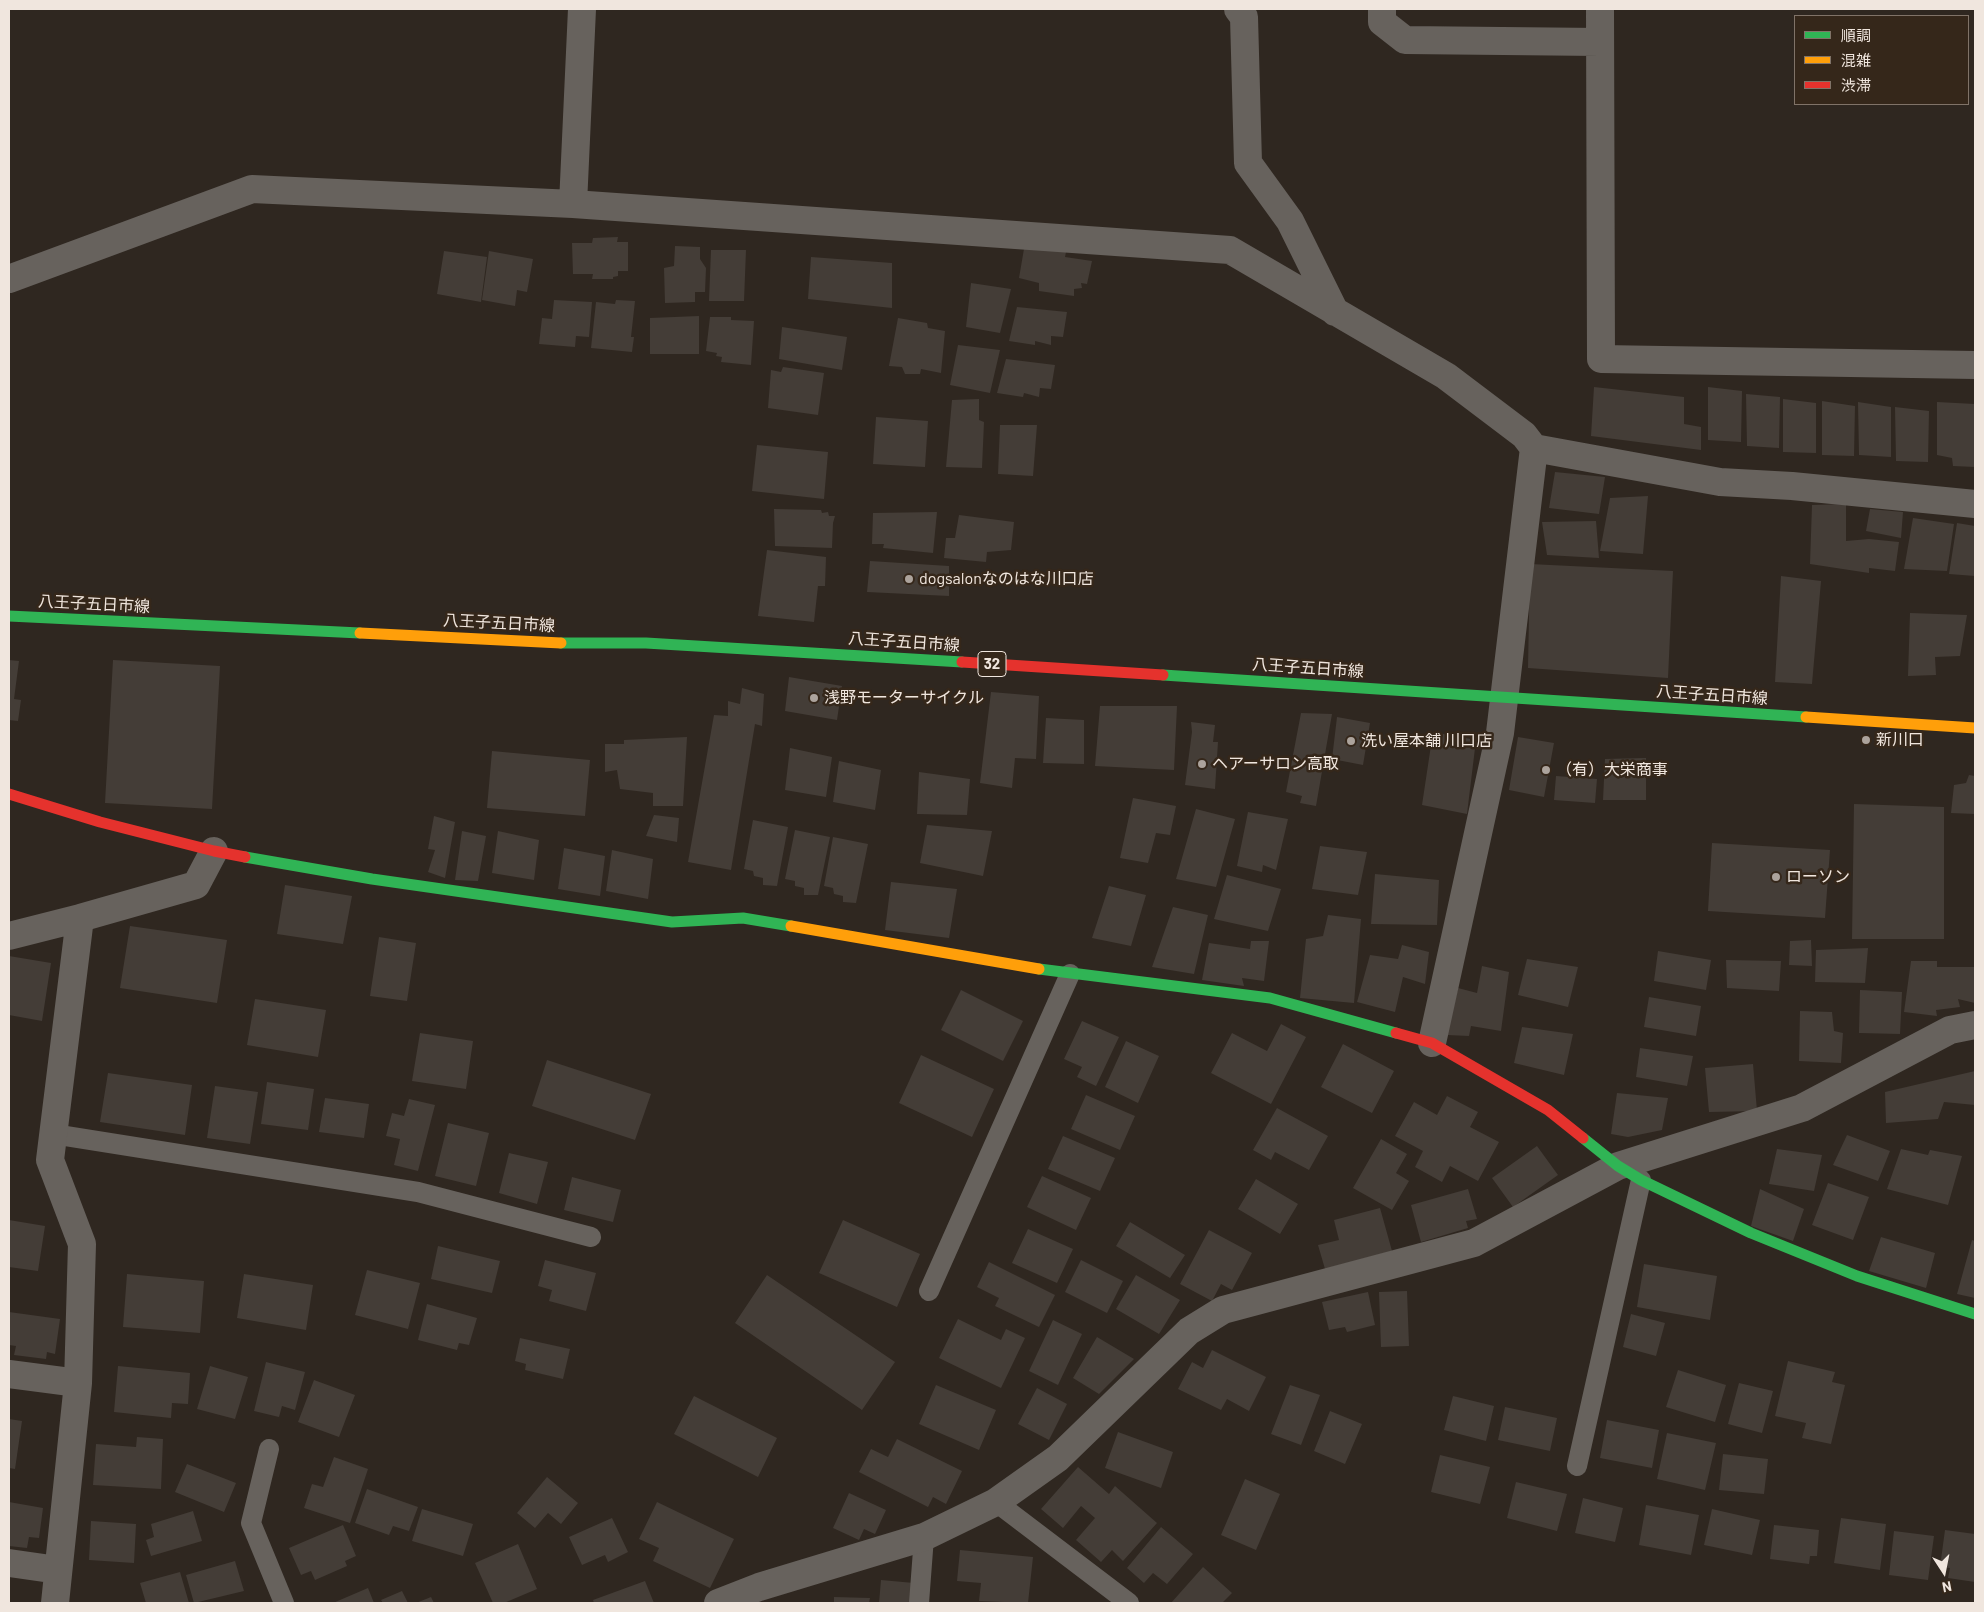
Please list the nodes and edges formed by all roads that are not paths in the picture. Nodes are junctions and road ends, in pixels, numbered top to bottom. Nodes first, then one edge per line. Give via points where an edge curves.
1 (582, 9) edge
2 (1238, 9) edge
3 (1382, 9) edge
4 (1600, 9) edge
5 (1600, 42) junction
6 (573, 204) junction
7 (9, 279) edge
8 (1335, 312) junction
9 (1975, 365) edge
10 (1534, 448) junction
11 (1975, 504) edge
12 (9, 616) edge
13 (1504, 698) junction
14 (1975, 728) edge
15 (9, 794) edge
16 (214, 851) junction
17 (80, 918) junction
18 (9, 936) edge
19 (1070, 974) junction
20 (1975, 1025) edge
21 (1432, 1043) junction
22 (53, 1134) junction
23 (1618, 1166) junction
24 (1641, 1180) junction
25 (591, 1237) dead end
26 (928, 1291) dead end
27 (1975, 1314) edge
28 (9, 1374) edge
29 (78, 1383) junction
30 (269, 1449) dead end
31 (1577, 1466) dead end
32 (996, 1502) junction
33 (924, 1537) junction
34 (9, 1563) edge
35 (58, 1570) junction
36 (55, 1603) edge
37 (284, 1603) edge
38 (718, 1603) edge
39 (919, 1603) edge
40 (1129, 1603) edge

1 - 6 street
2 - 8 street via 1244,17 1248,163 1290,221
3 - 5 street via 1382,22 1406,40
4 - 5 street
5 - 9 street via 1601,359
6 - 7 street via 252,189
6 - 8 street via 1230,250
8 - 10 street via 1446,376 1524,436
10 - 11 street via 1720,482
10 - 13 street
12 - 13 street, 八王子五日市線 / 32 via 588,644 646,643
13 - 14 street, 八王子五日市線 / 32
13 - 21 street via 1500,733
15 - 16 street via 100,822
16 - 17 street via 196,885
16 - 19 street via 372,879 672,922 743,918
17 - 18 street
17 - 22 street
19 - 21 street via 1270,998
19 - 26 lane
20 - 23 street via 1950,1030 1802,1108
21 - 23 street via 1548,1110
22 - 25 lane via 418,1192
22 - 29 street via 50,1160 82,1244
23 - 24 street
23 - 32 street via 1474,1243 1223,1310 1189,1331 1058,1458
24 - 27 street via 1752,1233 1857,1276
24 - 31 lane
28 - 29 street
29 - 35 street
30 - 37 lane via 251,1523
32 - 33 street
32 - 40 lane
33 - 38 street via 759,1586
33 - 39 lane
34 - 35 street
35 - 36 street

